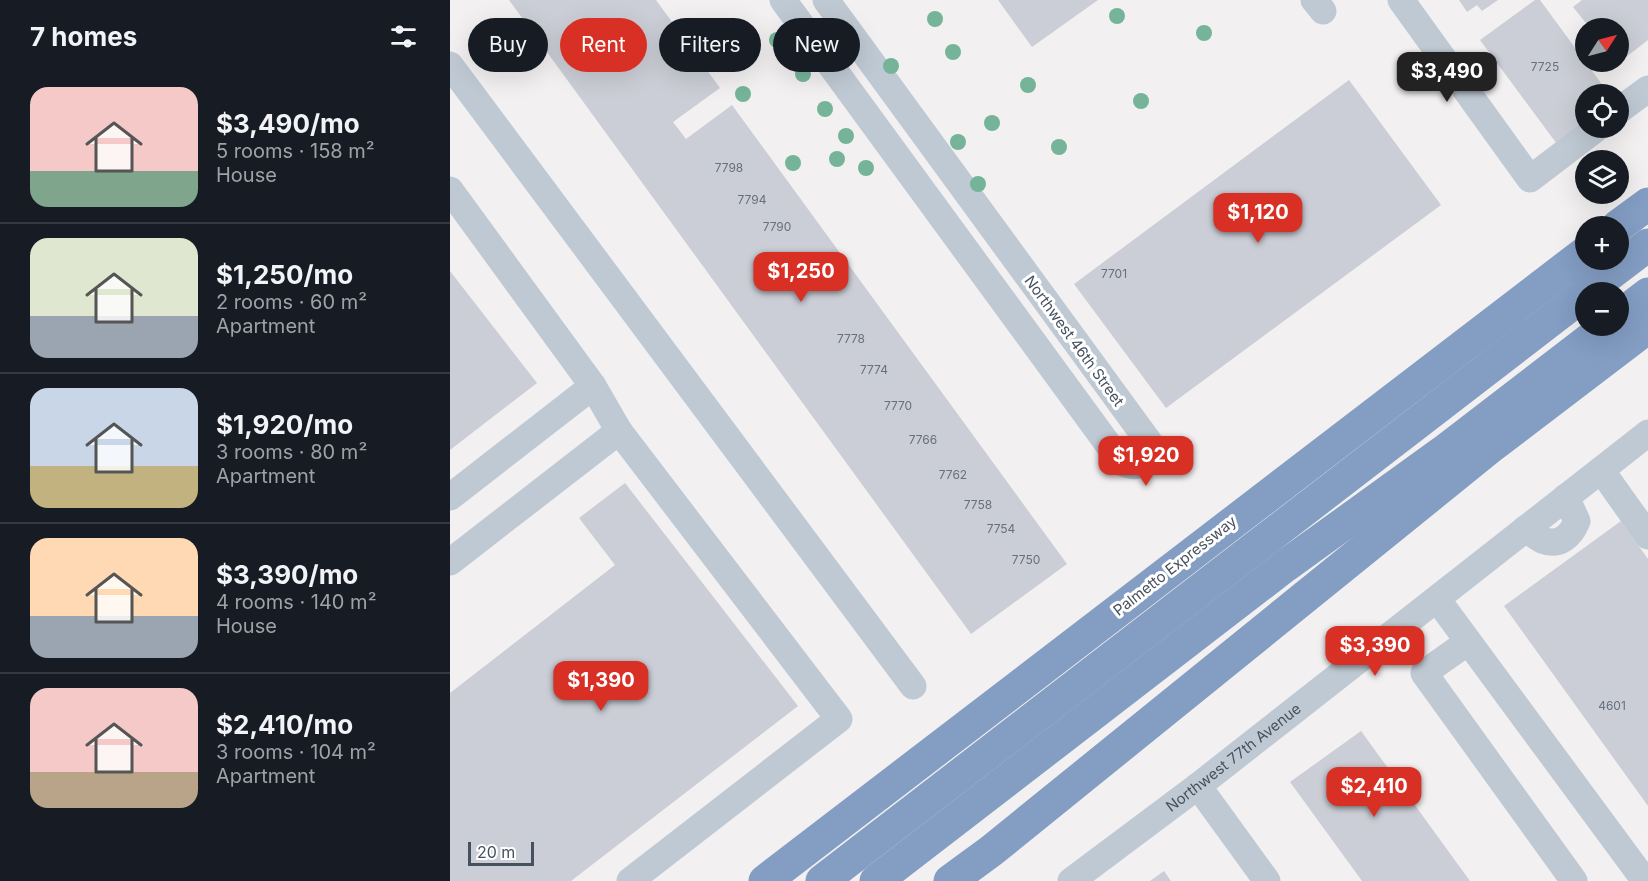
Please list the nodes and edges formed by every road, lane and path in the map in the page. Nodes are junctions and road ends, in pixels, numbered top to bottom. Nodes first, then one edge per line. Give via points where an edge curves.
1 (783, 0) edge
2 (1401, 0) edge
3 (796, 18) edge
4 (860, 46) edge
5 (450, 65) edge
6 (836, 72) edge
7 (1648, 89) edge
8 (1629, 103) edge
9 (1585, 138) edge
10 (450, 190) edge
11 (1648, 204) edge
12 (1629, 218) edge
13 (1648, 245) edge
14 (1575, 260) edge
15 (1600, 282) edge
16 (1648, 294) edge
17 (1575, 301) edge
18 (1629, 309) edge
19 (1648, 327) edge
20 (1594, 336) edge
21 (593, 386) junction
22 (619, 430) junction
23 (1648, 433) edge
24 (1600, 470) junction
25 (450, 497) edge
26 (1648, 536) edge
27 (450, 562) edge
28 (1437, 599) junction
29 (1468, 642) junction
30 (913, 686) dead end
31 (1198, 786) junction
32 (630, 881) edge
33 (765, 881) edge
34 (822, 881) edge
35 (876, 881) edge
36 (950, 881) edge
37 (1071, 881) edge
38 (1267, 881) edge
39 (1574, 881) edge
40 (1645, 881) edge

1 - 3 street, Northwest 46th Street
2 - 9 street via 1530,179
4 - 6 street, Northwest 46th Street via 1152,446 1139,465 1121,462
5 - 30 street
7 - 8 street
10 - 21 street
11 - 12 highway
13 - 15 highway
14 - 33 highway, Palmetto Expressway
16 - 18 highway
17 - 34 highway
19 - 36 highway via 1488,449
20 - 35 highway via 1285,566
21 - 22 street
21 - 25 street
22 - 27 street
22 - 32 street via 839,719
23 - 24 street, Northwest 77th Avenue
24 - 26 street
24 - 28 street, Northwest 77th Avenue
28 - 29 street
28 - 31 street, Northwest 77th Avenue
29 - 39 street via 1424,673
29 - 40 street
31 - 37 street, Northwest 77th Avenue
31 - 38 street

